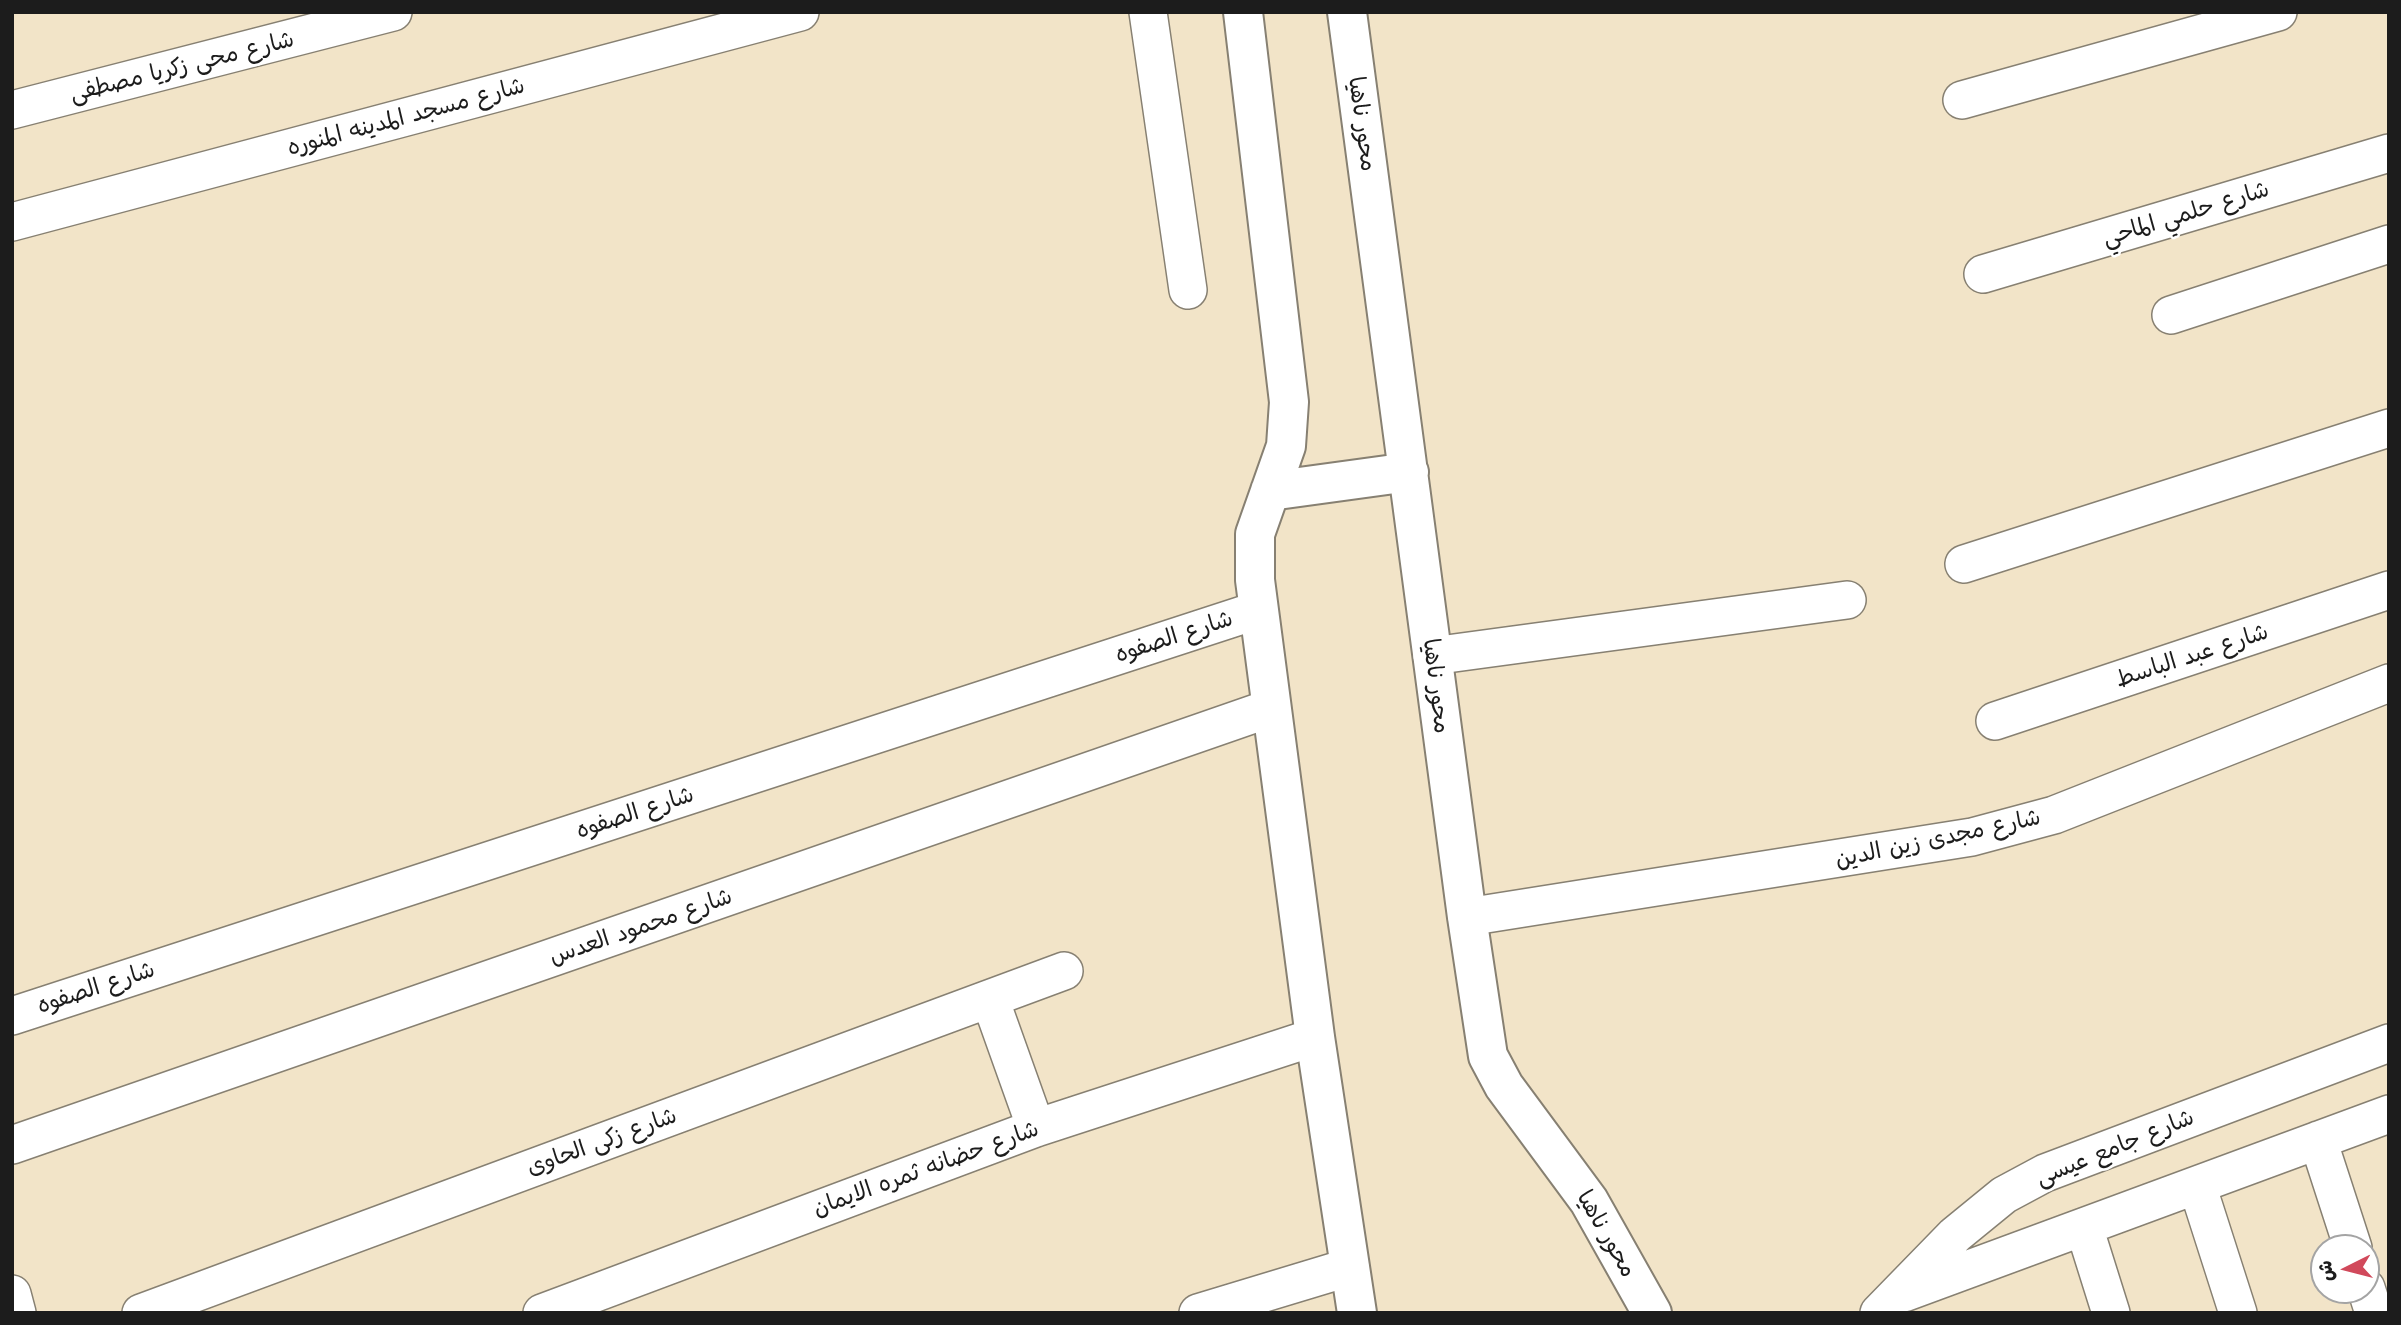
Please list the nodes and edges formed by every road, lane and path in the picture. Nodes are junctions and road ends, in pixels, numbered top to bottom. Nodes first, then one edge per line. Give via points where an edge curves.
1 (393, 12) edge
2 (800, 12) edge
3 (1147, 12) edge
4 (1243, 12) edge
5 (1347, 12) edge
6 (2278, 12) edge
7 (1962, 100) dead end
8 (12, 110) edge
9 (2389, 153) edge
10 (12, 222) edge
11 (2389, 244) edge
12 (1983, 274) dead end
13 (1188, 290) dead end
14 (2171, 315) dead end
15 (2389, 428) edge
16 (1409, 472) junction
17 (1270, 491) junction
18 (1964, 564) dead end
19 (2389, 590) edge
20 (1847, 600) dead end
21 (1258, 610) junction
22 (1432, 656) junction
23 (2389, 683) edge
24 (1270, 708) junction
25 (1995, 721) dead end
26 (1467, 917) junction
27 (1064, 971) dead end
28 (990, 999) junction
29 (12, 1016) edge
30 (1315, 1037) junction
31 (2389, 1043) edge
32 (2389, 1114) edge
33 (1036, 1128) junction
34 (2318, 1140) junction
35 (12, 1145) edge
36 (2197, 1185) junction
37 (2084, 1227) junction
38 (2348, 1234) edge
39 (1350, 1267) junction
40 (12, 1294) edge
41 (1886, 1305) edge
42 (17, 1313) edge
43 (141, 1313) edge
44 (542, 1313) edge
45 (1198, 1313) edge
46 (1357, 1313) edge
47 (1652, 1313) edge
48 (2111, 1313) edge
49 (2238, 1313) edge

1 - 8 street, شارع محى زكريا مصطفى
2 - 10 street, شارع مسجد المدينه المنوره
3 - 13 street
4 - 17 main road via 1289,402 1286,446
5 - 16 main road, محور ناهيا
6 - 7 street
9 - 12 street, شارع حلمي الماحي
11 - 14 street
15 - 18 street
16 - 17 main road
16 - 22 main road, محور ناهيا
17 - 21 main road via 1255,534
19 - 25 street, شارع عبد الباسط
20 - 22 street
21 - 24 main road
21 - 29 street, شارع الصفوه
22 - 26 main road, محور ناهيا
23 - 26 street, شارع مجدى زين الدين via 2054,815 1972,837
24 - 30 main road
24 - 35 street, شارع محمود العدس
26 - 47 main road, محور ناهيا via 1488,1056 1504,1086 1589,1201
27 - 28 street, شارع زكى الحاوى
28 - 33 street
28 - 43 street, شارع زكى الحاوى
30 - 33 street, شارع حضانه ثمره الايمان
30 - 39 main road
31 - 41 street, شارع جامع عيسى via 2045,1173 2004,1195 1955,1235
32 - 34 street
33 - 44 street, شارع حضانه ثمره الايمان
34 - 36 street
34 - 38 street
36 - 37 street
36 - 49 street
37 - 41 street
37 - 48 street
39 - 45 street
39 - 46 main road
40 - 42 street

